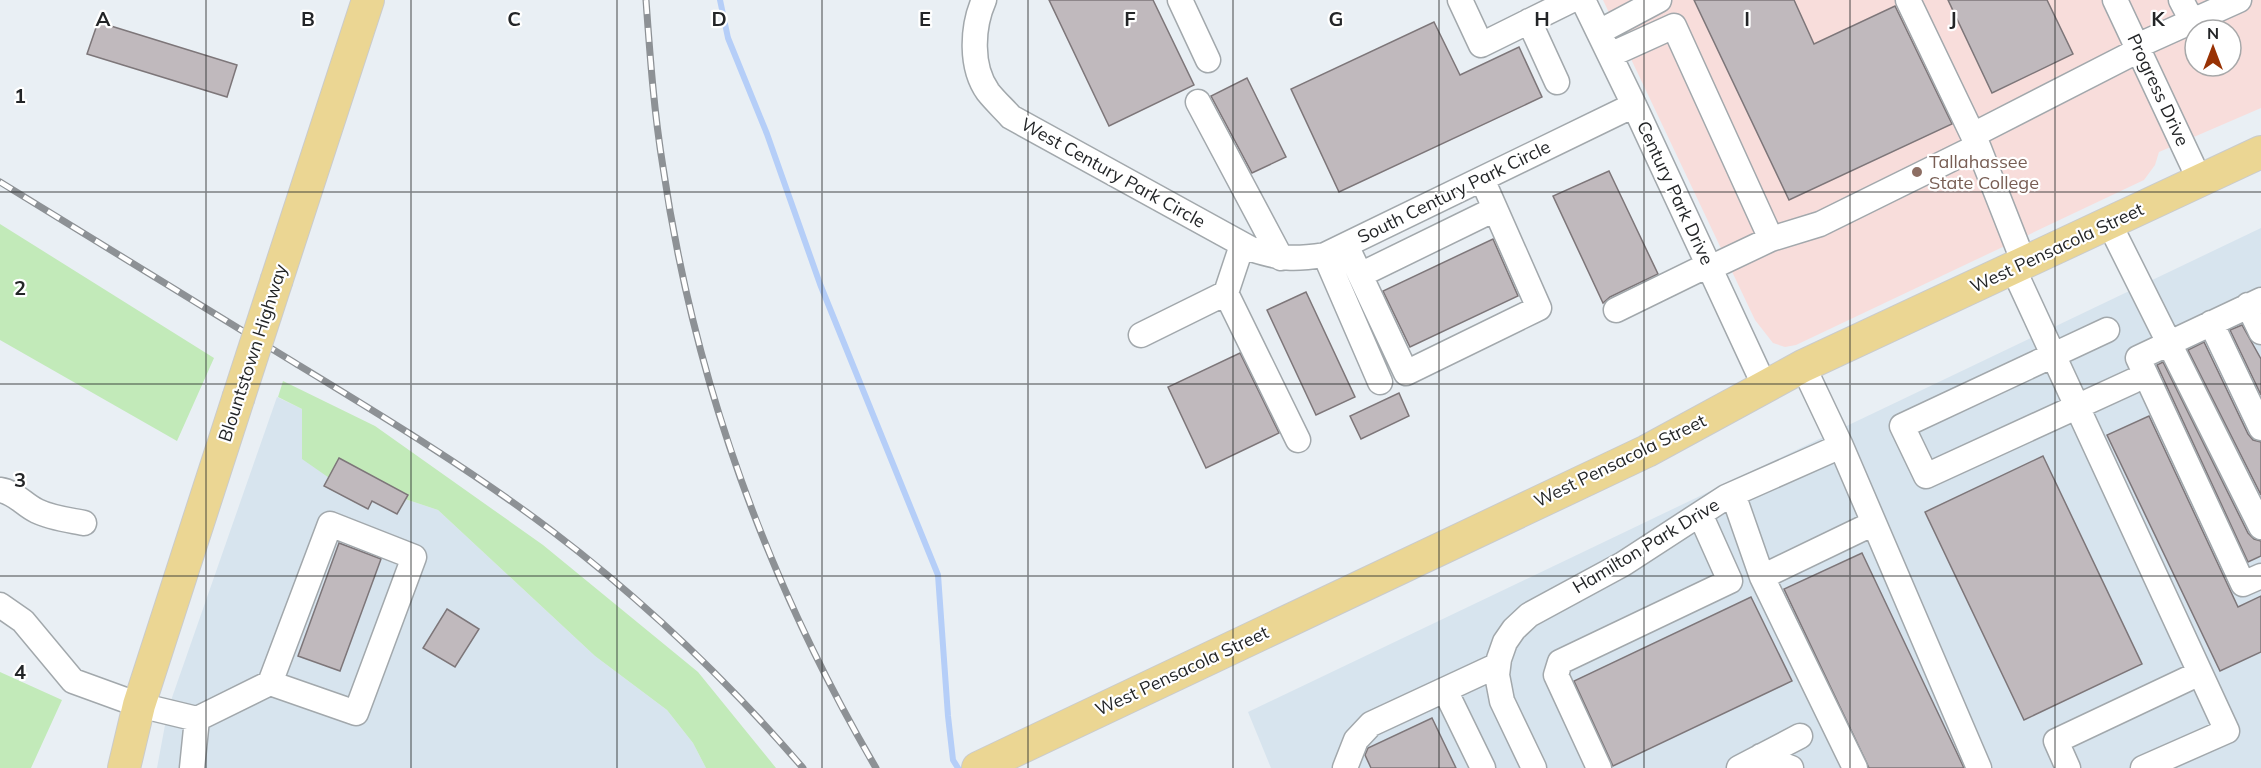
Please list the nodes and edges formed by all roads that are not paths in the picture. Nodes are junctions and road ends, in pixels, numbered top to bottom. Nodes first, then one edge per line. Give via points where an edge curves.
1 (368, 0) edge
2 (984, 0) edge
3 (1180, 0) edge
4 (1460, 0) edge
5 (1572, 0) edge
6 (1583, 0) edge
7 (1659, 0) edge
8 (1908, 0) edge
9 (2115, 0) edge
10 (2239, 0) edge
11 (1624, 8) edge
12 (2186, 11) edge
13 (1529, 21) junction
14 (1599, 32) junction
15 (2138, 48) junction
16 (1610, 55) junction
17 (1208, 60) dead end
18 (1557, 82) dead end
19 (1198, 102) dead end
20 (1634, 105) junction
21 (1976, 141) junction
22 (2261, 152) edge
23 (1482, 179) junction
24 (2200, 181) junction
25 (1495, 210) junction
26 (2109, 223) junction
27 (1771, 239) junction
28 (1242, 245) junction
29 (1336, 250) junction
30 (1275, 257) junction
31 (2019, 265) junction
32 (1709, 266) junction
33 (1360, 275) junction
34 (1226, 293) junction
35 (2255, 302) edge
36 (1616, 310) dead end
37 (2211, 323) junction
38 (2107, 330) dead end
39 (2261, 332) edge
40 (1141, 335) dead end
41 (2169, 343) junction
42 (2054, 356) junction
43 (1803, 366) junction
44 (2133, 381) dead end
45 (1380, 382) dead end
46 (1765, 387) junction
47 (2077, 406) junction
48 (2261, 428) edge
49 (1298, 440) dead end
50 (1841, 446) junction
51 (0, 490) edge
52 (1733, 494) junction
53 (1700, 514) junction
54 (84, 523) dead end
55 (1874, 523) junction
56 (2261, 527) edge
57 (1762, 577) junction
58 (2261, 577) edge
59 (0, 605) edge
60 (1498, 665) junction
61 (2200, 673) junction
62 (270, 683) junction
63 (1445, 690) junction
64 (139, 705) junction
65 (197, 719) junction
66 (1800, 736) dead end
67 (1761, 756) junction
68 (124, 768) edge
69 (192, 768) edge
70 (978, 768) edge
71 (1345, 768) edge
72 (1483, 768) edge
73 (1534, 768) edge
74 (1599, 768) edge
75 (1738, 768) edge
76 (1791, 768) edge
77 (1855, 768) edge
78 (1978, 768) edge
79 (2068, 768) edge
80 (2143, 768) edge

1 - 64 main road, Blountstown Highway, bridge
2 - 28 street, West Century Park Circle via 975,34 975,56 988,92 1011,117
3 - 17 street
4 - 13 street via 1481,45
5 - 13 street
6 - 14 street, Century Park Drive
7 - 11 street
8 - 21 street
9 - 15 street, Progress Drive
10 - 12 street
11 - 14 street
12 - 15 street
13 - 18 street
14 - 16 street, Century Park Drive
15 - 21 street
15 - 24 street, Progress Drive
16 - 20 street, Century Park Drive
16 - 27 street via 1674,26
19 - 30 street
20 - 23 street, South Century Park Circle
20 - 32 street, Century Park Drive
21 - 27 street via 1820,224
21 - 31 street
22 - 24 main road, West Pensacola Street
23 - 25 street
23 - 29 street, South Century Park Circle
24 - 26 main road, West Pensacola Street
25 - 33 street
25 - 33 street via 1539,308 1406,373
26 - 31 main road, West Pensacola Street
26 - 41 street
27 - 32 street
28 - 30 street, West Century Park Circle
28 - 34 street
29 - 30 street, South Century Park Circle via 1294,260
29 - 33 street
29 - 45 street
31 - 42 street
31 - 43 main road, West Pensacola Street
32 - 36 street
32 - 46 street, Century Park Drive
34 - 40 street
34 - 49 street
35 - 37 street
35 - 39 street
37 - 41 street
37 - 48 street
38 - 42 street
41 - 56 street
41 - 58 street via 2138,358 2243,584
42 - 47 street
42 - 47 street via 1902,426 1926,476
43 - 46 main road, West Pensacola Street
43 - 50 street
44 - 47 street
46 - 70 main road, West Pensacola Street via 1647,451
47 - 61 street
50 - 52 street, Hamilton Park Drive
50 - 55 street
51 - 54 street via 36,511
52 - 53 street, Hamilton Park Drive
52 - 57 street
53 - 60 street, Hamilton Park Drive via 1623,564 1529,615 1505,642
53 - 74 street via 1730,581 1560,662 1556,675
55 - 57 street
55 - 78 street
57 - 77 street
59 - 64 street via 23,621 73,681
60 - 63 street
60 - 73 street, Hamilton Park Drive via 1502,701
61 - 79 street via 2056,741
61 - 80 street via 2227,731
62 - 62 street via 356,713 414,557 330,524
62 - 65 street
63 - 71 street via 1371,724 1356,740
63 - 72 street
64 - 65 street
64 - 68 main road, Blountstown Highway
65 - 69 street
66 - 67 street
67 - 75 street
67 - 76 street

